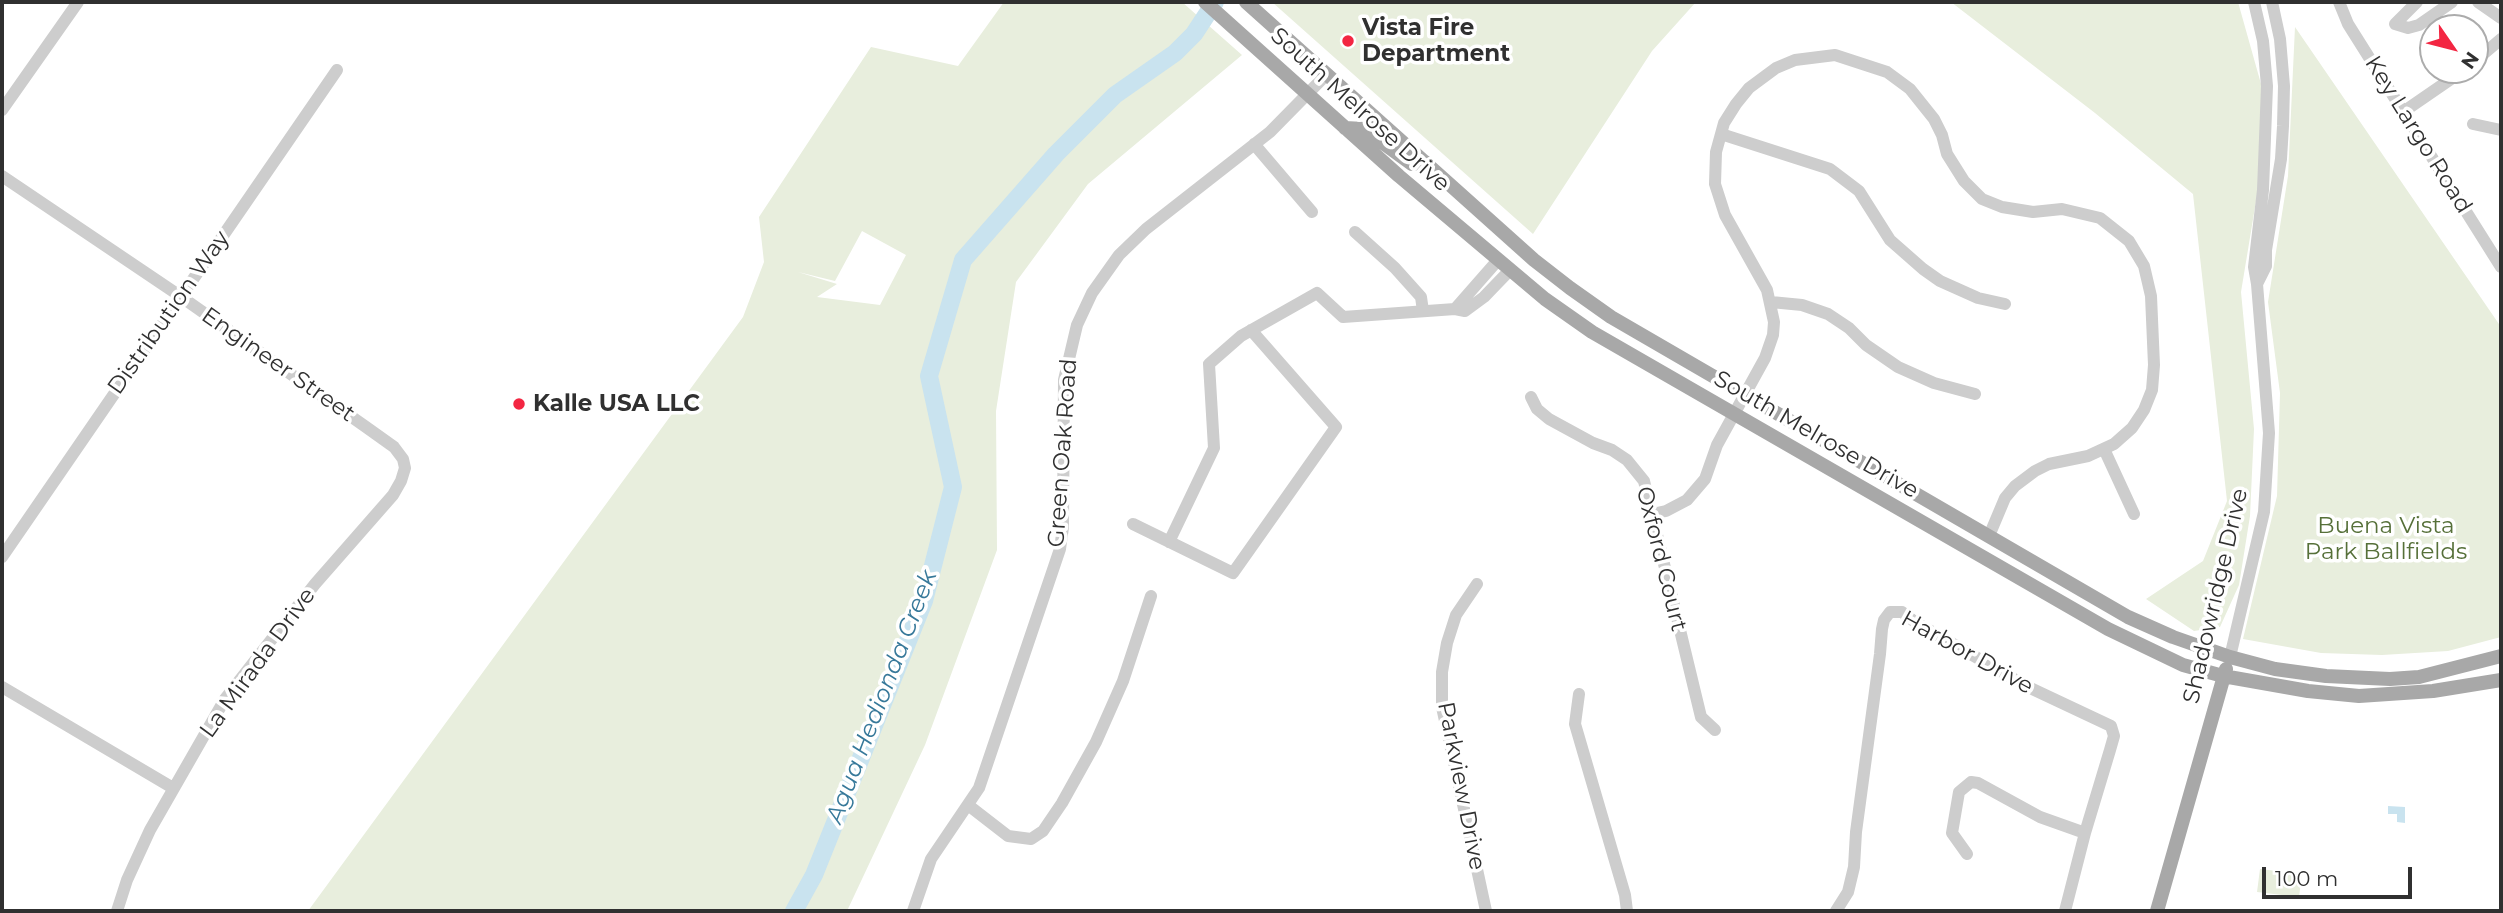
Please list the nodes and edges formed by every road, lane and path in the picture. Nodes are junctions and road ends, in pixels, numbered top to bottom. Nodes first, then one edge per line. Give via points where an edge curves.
1 (78, 2) edge
2 (1205, 2) edge
3 (1246, 2) edge
4 (2254, 2) edge
5 (2272, 2) edge
6 (2339, 2) edge
7 (2417, 2) edge
8 (2452, 2) edge
9 (2479, 2) edge
10 (2501, 18) edge
11 (337, 70) dead end
12 (1327, 74) junction
13 (2444, 84) edge
14 (1308, 95) junction
15 (2, 110) edge
16 (2403, 112) junction
17 (2473, 124) dead end
18 (1345, 128) junction
19 (2501, 130) edge
20 (1721, 134) junction
21 (1254, 144) junction
22 (1425, 162) junction
23 (2, 176) edge
24 (1312, 212) dead end
25 (1355, 232) dead end
26 (2497, 248) edge
27 (1498, 260) junction
28 (2501, 267) edge
29 (1510, 270) junction
30 (2257, 284) junction
31 (180, 296) junction
32 (1771, 302) junction
33 (2005, 304) dead end
34 (1455, 309) junction
35 (1423, 311) junction
36 (1251, 330) junction
37 (1975, 394) dead end
38 (1746, 396) junction
39 (1531, 397) dead end
40 (1735, 415) junction
41 (2104, 449) junction
42 (405, 468) joint
43 (1652, 514) junction
44 (2134, 514) dead end
45 (1133, 524) dead end
46 (1989, 536) junction
47 (1169, 542) junction
48 (2, 557) edge
49 (1477, 584) dead end
50 (1151, 596) dead end
51 (2501, 656) edge
52 (2230, 657) junction
53 (2223, 676) junction
54 (2501, 680) edge
55 (2, 687) edge
56 (1579, 694) dead end
57 (1715, 730) dead end
58 (173, 788) junction
59 (968, 805) junction
60 (2085, 833) junction
61 (1967, 854) dead end
62 (117, 911) edge
63 (913, 911) edge
64 (1486, 911) edge
65 (1627, 911) edge
66 (1836, 911) edge
67 (2065, 911) edge
68 (2157, 911) edge

1 - 15 street
2 - 14 main road, South Melrose Drive
3 - 12 main road, South Melrose Drive
4 - 30 street, Shadowridge Drive via 2267,86 2263,191 2253,267
5 - 30 street, Shadowridge Drive via 2280,39 2283,126 2266,267
6 - 16 street, Key Largo Road
7 - 8 street via 2395,24 2408,28
9 - 10 street
11 - 31 street, Distribution Way
12 - 14 street, Green Oak Road
12 - 22 main road, South Melrose Drive
13 - 16 street
14 - 18 main road, South Melrose Drive
14 - 21 street, Green Oak Road
16 - 26 street, Key Largo Road
17 - 19 street
18 - 22 main road via 1364,129 1406,161
18 - 27 main road, South Melrose Drive
20 - 32 street via 1715,184 1725,215
20 - 33 street via 1830,169 1859,191 1891,240 1923,269 1978,298
20 - 41 street via 1749,88 1776,68 1795,60 1835,55 1887,72 1910,89 1934,119 1947,154 1964,181 1982,199 2002,207 2033,212 2062,209 2099,218 2129,241 2144,266 2151,296 2152,390 2132,428
21 - 24 street
21 - 59 street, Green Oak Road via 1119,255 1092,293 1077,325 1064,380 1060,549 979,788
22 - 38 main road, South Melrose Drive via 1570,289
23 - 31 street, Engineer Street
25 - 35 street via 1421,297
26 - 28 street, Key Largo Road
27 - 29 main road, South Melrose Drive
27 - 34 street
29 - 34 street via 1474,306 1465,311
29 - 40 main road, South Melrose Drive via 1592,332
30 - 52 street, Shadowridge Drive via 2269,433 2264,512
31 - 42 street, Engineer Street via 394,447
31 - 48 street, Distribution Way
32 - 37 street via 1828,314 1898,367
32 - 38 street via 1773,335
34 - 35 street
35 - 36 street via 1343,317 1317,293
36 - 47 street via 1209,364 1213,448
36 - 47 street via 1336,427 1233,573
38 - 40 street
38 - 46 main road, South Melrose Drive
39 - 43 street, Oxford Court via 1549,419 1627,460 1644,481
40 - 43 street via 1717,445 1705,479 1687,500
40 - 53 main road, South Melrose Drive via 2108,629 2183,665
41 - 44 street
41 - 46 street via 2049,464 2015,486
42 - 58 street, La Mirada Drive via 393,495 314,584 225,699
43 - 57 street, Oxford Court via 1701,717
45 - 47 street
46 - 52 main road, South Melrose Drive via 2128,617
49 - 64 street, Parkview Drive via 1456,615 1447,643 1442,707
50 - 59 street via 1123,681 1096,742 1043,831 1031,839 1008,836
51 - 52 main road, South Melrose Drive via 2419,677 2390,679 2275,669
52 - 53 main road, Shadowridge Drive
53 - 54 main road, South Melrose Drive via 2359,696
53 - 68 main road, Shadowridge Drive
55 - 58 street
56 - 65 street via 1574,724
58 - 62 street, La Mirada Drive via 146,838
59 - 63 street, Green Oak Road via 931,859
60 - 61 street via 2040,817 1971,782 1959,792 1952,833
60 - 66 street, Harbor Drive via 2114,736 2111,726 2026,686 1902,612 1890,612 1882,629 1854,867 1848,892
60 - 67 street, Harbor Drive

